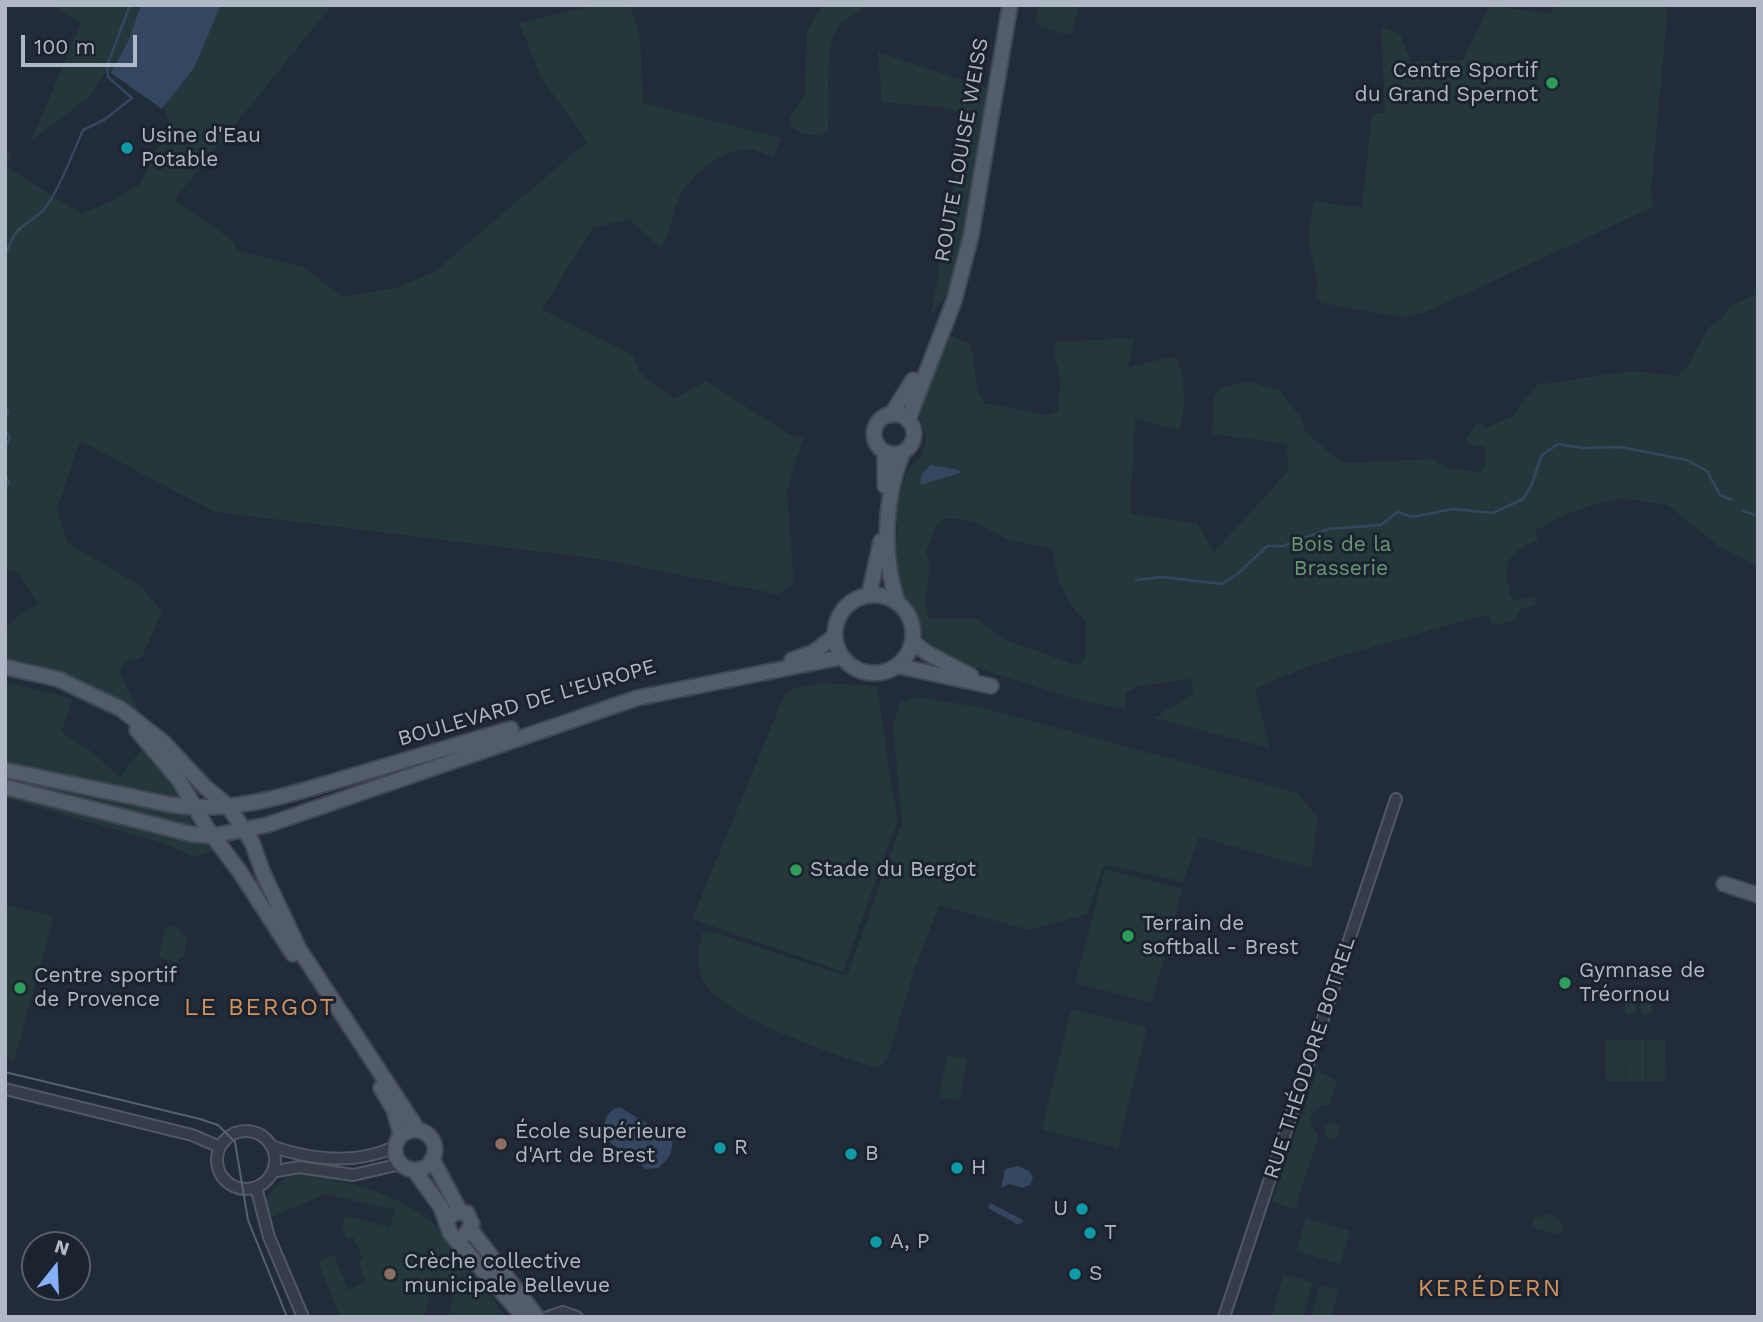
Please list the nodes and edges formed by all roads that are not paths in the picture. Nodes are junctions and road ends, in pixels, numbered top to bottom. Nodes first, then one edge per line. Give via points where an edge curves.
1 (1002, 5) edge
2 (1010, 5) edge
3 (891, 415) junction
4 (908, 420) junction
5 (885, 452) junction
6 (903, 452) junction
7 (869, 595) junction
8 (897, 601) junction
9 (835, 636) junction
10 (913, 642) junction
11 (842, 657) junction
12 (898, 666) junction
13 (5, 667) edge
14 (5, 674) edge
15 (5, 771) edge
16 (5, 787) edge
17 (1396, 799) dead end
18 (228, 806) junction
19 (194, 808) junction
20 (247, 831) junction
21 (212, 836) junction
22 (1724, 884) dead end
23 (1758, 895) edge
24 (5, 1089) edge
25 (418, 1130) junction
26 (398, 1141) junction
27 (271, 1146) junction
28 (220, 1147) junction
29 (432, 1159) junction
30 (407, 1167) junction
31 (272, 1172) junction
32 (253, 1191) junction
33 (460, 1211) junction
34 (447, 1220) junction
35 (471, 1230) junction
36 (455, 1236) junction
37 (303, 1317) edge
38 (524, 1317) edge
39 (537, 1317) edge
40 (548, 1317) edge
41 (577, 1317) edge
42 (1224, 1317) edge

1 - 3 main road, ROUTE LOUISE WEISS via 953,275 929,345 907,393
2 - 4 main road, ROUTE LOUISE WEISS via 971,236 954,301
3 - 4 main road
3 - 5 main road via 881,419 874,431 875,441
4 - 6 main road via 914,435
5 - 6 main road
5 - 7 main road via 882,538
6 - 8 main road via 892,480 890,509 888,573
7 - 8 main road
7 - 9 main road via 844,609
8 - 10 main road via 911,619
9 - 11 main road
9 - 18 main road, BOULEVARD DE L'EUROPE via 793,660 677,680 287,797
10 - 12 main road
10 - 12 main road via 991,686
11 - 12 main road via 862,671
11 - 20 main road, BOULEVARD DE L'EUROPE via 637,698
13 - 18 main road via 58,679 121,709 163,741 199,782
14 - 19 main road via 55,687 118,715 157,751
15 - 19 main road
16 - 21 main road via 132,821
17 - 42 street, RUE THÉODORE BOTREL
18 - 19 main road, BOULEVARD DE L'EUROPE
18 - 20 main road
19 - 21 main road
20 - 21 main road, BOULEVARD DE L'EUROPE
20 - 25 main road via 299,949
21 - 26 main road via 373,1074 394,1110
22 - 23 main road
24 - 28 street via 192,1135
25 - 26 main road
25 - 29 main road via 432,1139
26 - 27 street via 369,1157 340,1159
26 - 30 main road
27 - 28 street via 247,1131 230,1135
27 - 31 street
28 - 32 street via 220,1173 233,1185
29 - 30 main road via 425,1167
29 - 33 main road
30 - 31 street via 353,1175 299,1167
30 - 34 main road
31 - 32 street
32 - 37 street
33 - 34 main road
33 - 35 main road via 469,1215
34 - 36 main road via 447,1228
35 - 36 main road
35 - 39 main road
36 - 38 main road
40 - 41 street via 563,1312

